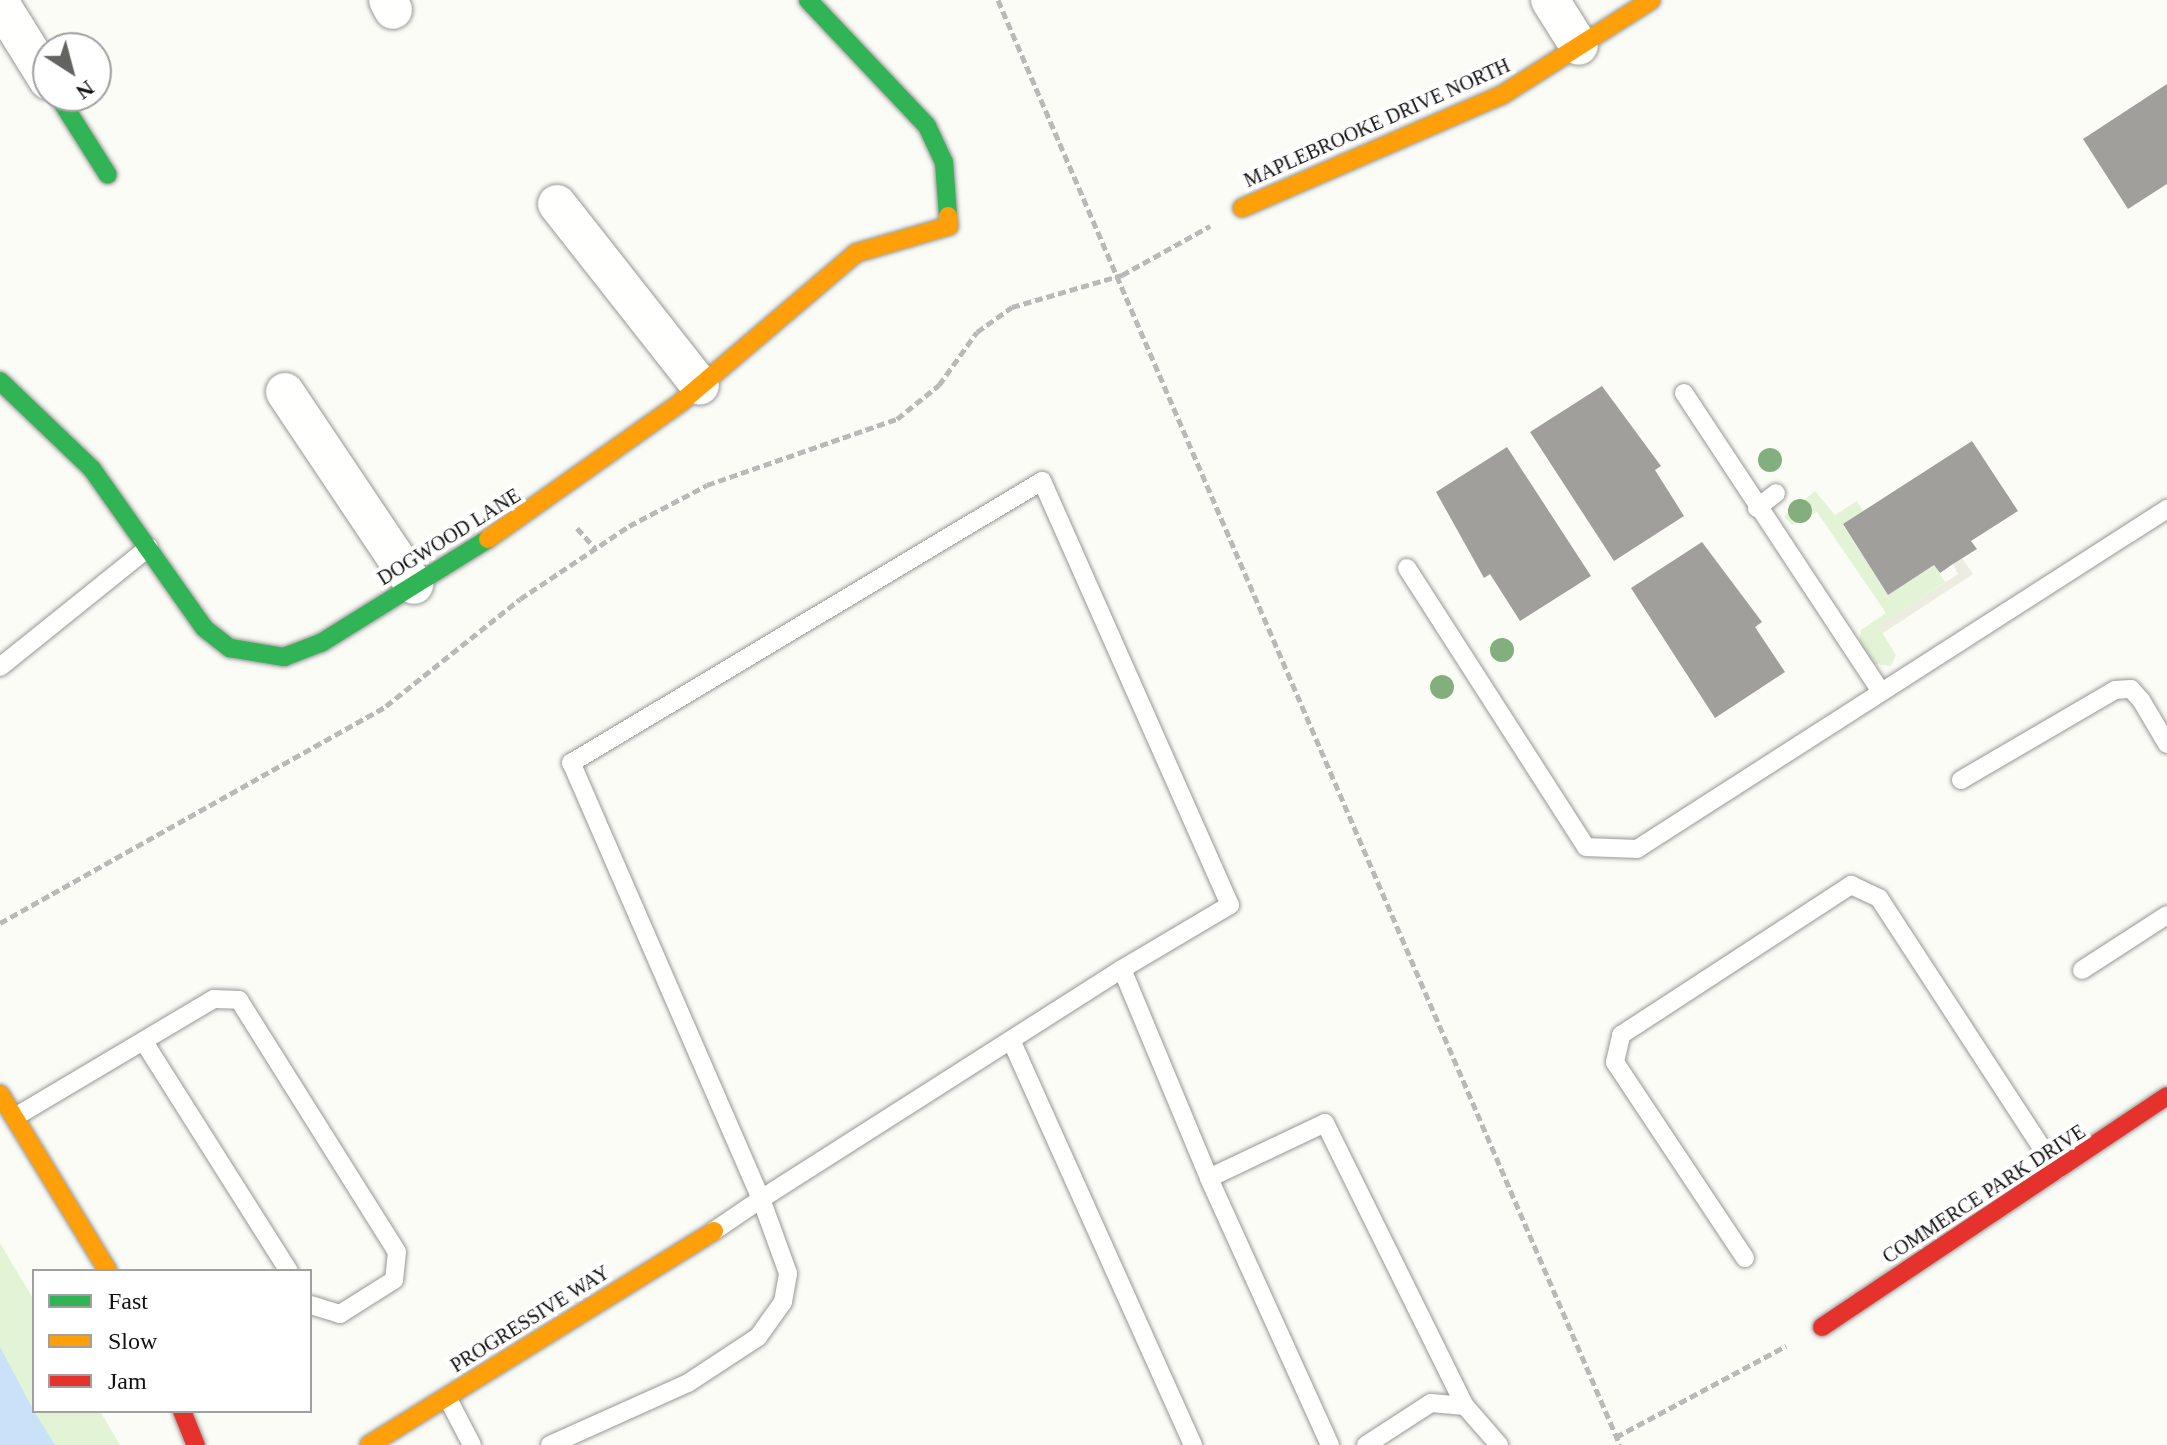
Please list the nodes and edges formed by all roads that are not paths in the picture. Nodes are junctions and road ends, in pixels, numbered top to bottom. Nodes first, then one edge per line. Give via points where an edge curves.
1 (808, 0) edge
2 (1550, 0) edge
3 (1651, 0) edge
4 (0, 3) edge
5 (1579, 46) junction
6 (32, 54) edge
7 (68, 112) edge
8 (108, 175) dead end
9 (557, 204) dead end
10 (1242, 208) road end
11 (700, 386) junction
12 (4, 392) edge
13 (285, 392) dead end
14 (1684, 393) dead end
15 (1776, 493) dead end
16 (1757, 508) junction
17 (2167, 509) edge
18 (149, 547) junction
19 (1407, 568) dead end
20 (414, 585) junction
21 (0, 667) edge
22 (1881, 692) junction
23 (2167, 744) edge
24 (1961, 780) dead end
25 (2167, 915) edge
26 (1122, 969) junction
27 (2082, 970) dead end
28 (1011, 1040) junction
29 (144, 1042) junction
30 (0, 1094) edge
31 (2167, 1096) edge
32 (15, 1117) junction
33 (2057, 1172) junction
34 (1209, 1178) junction
35 (761, 1199) junction
36 (714, 1231) joint
37 (1745, 1258) dead end
38 (107, 1269) edge
39 (288, 1269) edge
40 (312, 1306) edge
41 (1822, 1327) road end
42 (447, 1397) junction
43 (1465, 1406) junction
44 (183, 1413) edge
45 (196, 1445) edge
46 (369, 1445) edge
47 (472, 1445) edge
48 (550, 1445) edge
49 (1193, 1445) edge
50 (1330, 1445) edge
51 (1366, 1445) edge
52 (1499, 1445) edge

1 - 11 street, DOGWOOD LANE via 927,126 944,162 949,226 856,253
2 - 5 street
3 - 5 street, MAPLEBROOKE DRIVE NORTH
4 - 6 street
5 - 10 street, MAPLEBROOKE DRIVE NORTH via 1502,95
7 - 8 street
9 - 11 street
11 - 20 street, DOGWOOD LANE via 551,499
12 - 18 street, DOGWOOD LANE via 92,469
13 - 20 street
14 - 16 lane
15 - 16 lane
16 - 22 lane
17 - 22 lane
18 - 20 street, DOGWOOD LANE via 204,628 230,648 261,656 284,657 321,643
18 - 21 lane
19 - 22 lane via 1586,847 1637,849
23 - 24 lane via 2131,689 2115,690
25 - 27 lane
26 - 28 lane
26 - 34 lane
26 - 35 lane via 1230,905 1042,481 571,763
28 - 35 lane
28 - 49 lane
29 - 32 lane
29 - 39 lane
29 - 40 lane via 214,999 239,1000 248,1013 397,1252 394,1280 340,1314
30 - 32 street
31 - 33 street, COMMERCE PARK DRIVE
32 - 38 street
33 - 37 lane via 1879,898 1851,885 1621,1035 1615,1062
33 - 41 street, COMMERCE PARK DRIVE
34 - 43 lane via 1325,1123
34 - 50 lane
35 - 36 lane
35 - 48 lane via 788,1273 783,1302 758,1337 688,1383
36 - 42 street, PROGRESSIVE WAY
42 - 46 street, PROGRESSIVE WAY
42 - 47 lane
43 - 51 lane via 1431,1403
43 - 52 lane
44 - 45 street

